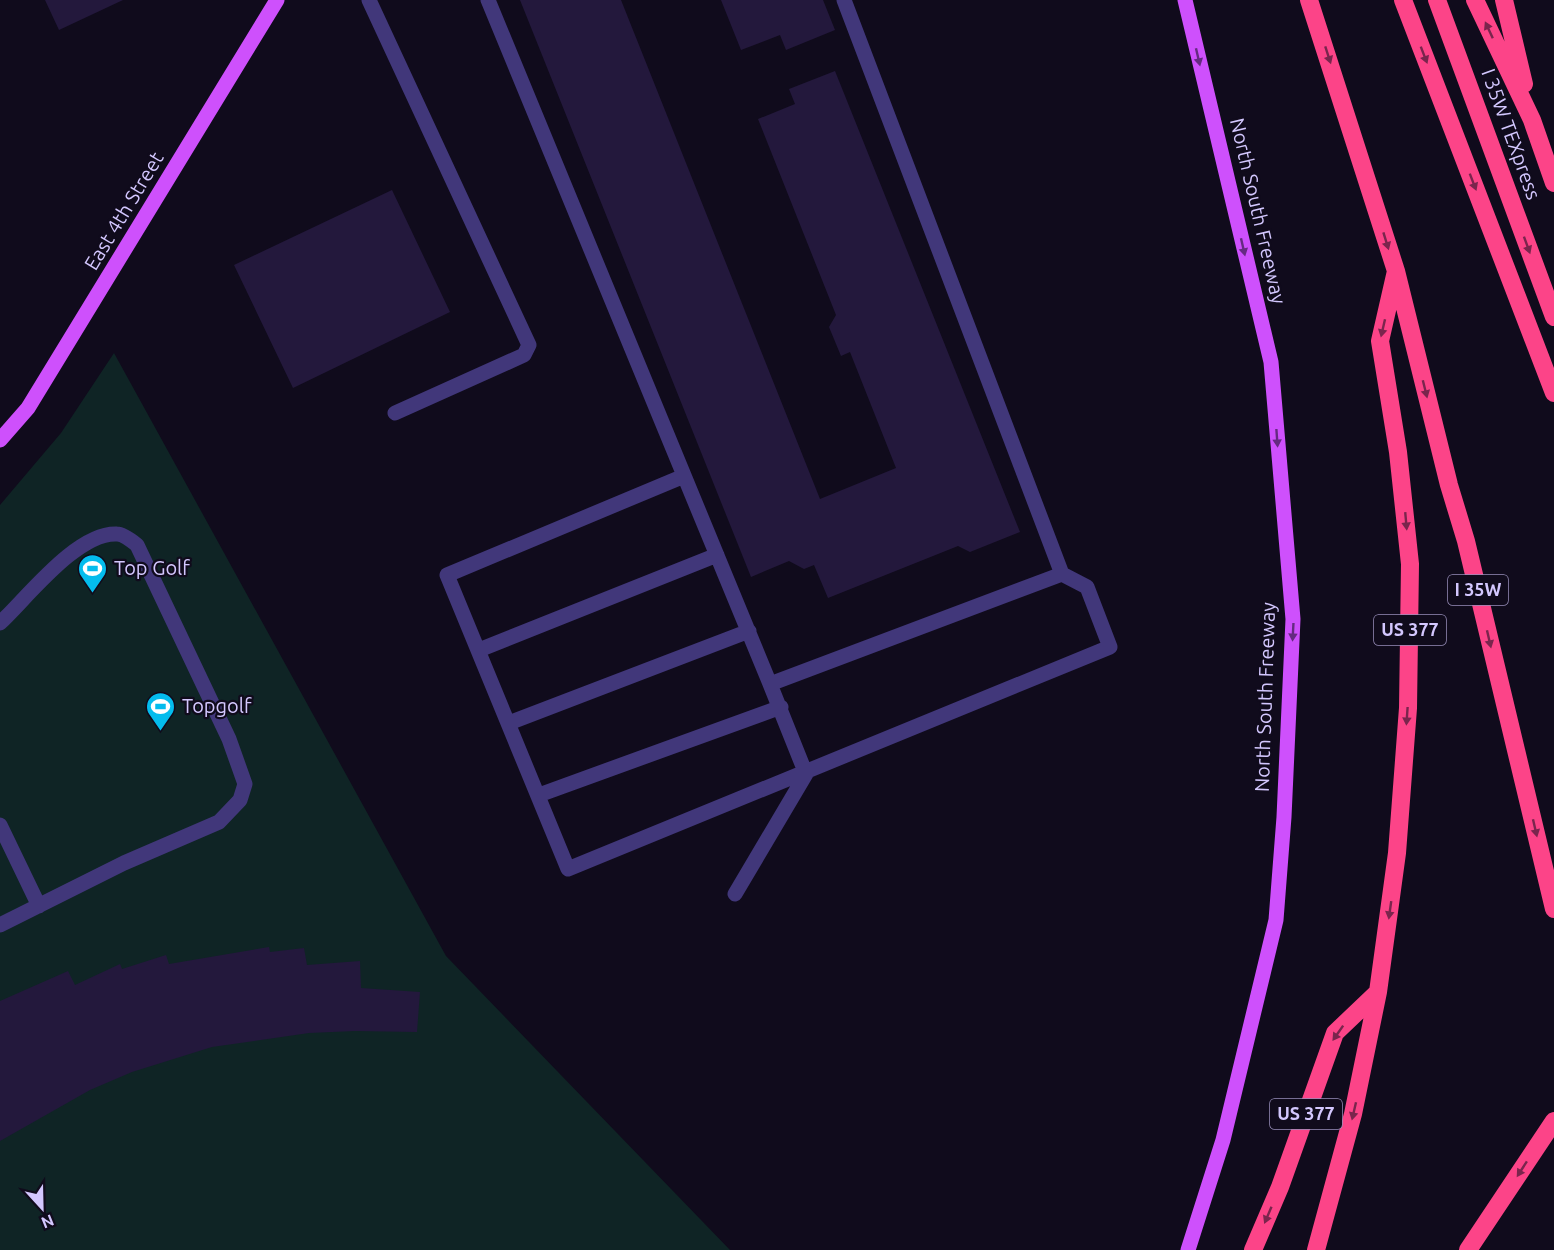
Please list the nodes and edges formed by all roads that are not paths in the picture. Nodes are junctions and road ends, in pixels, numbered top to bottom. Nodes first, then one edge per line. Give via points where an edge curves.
1 (277, 0) edge
2 (369, 0) edge
3 (488, 0) edge
4 (844, 0) edge
5 (1185, 0) edge
6 (1309, 0) edge
7 (1403, 0) edge
8 (1437, 0) edge
9 (1475, 0) edge
10 (1504, 0) edge
11 (1532, 120) junction
12 (1554, 183) edge
13 (1396, 271) junction
14 (1554, 317) edge
15 (1554, 393) edge
16 (394, 413) dead end
17 (0, 440) edge
18 (684, 476) junction
19 (717, 555) junction
20 (1062, 574) junction
21 (0, 623) edge
22 (748, 631) junction
23 (478, 650) junction
24 (770, 684) junction
25 (781, 707) junction
26 (509, 723) junction
27 (806, 774) junction
28 (539, 795) junction
29 (0, 825) edge
30 (735, 894) dead end
31 (39, 906) junction
32 (1554, 909) edge
33 (0, 926) edge
34 (1378, 992) junction
35 (1554, 1120) edge
36 (1487, 1222) junction
37 (1188, 1250) edge
38 (1254, 1250) edge
39 (1316, 1250) edge
40 (1468, 1250) edge
41 (1475, 1250) edge

1 - 17 main road, East 4th Street via 28,408
2 - 16 lane via 529,345 524,355
3 - 18 lane
4 - 20 lane
5 -> 37 main road, North South Freeway via 1271,362 1293,620 1276,920 1223,1140
6 -> 13 highway, I 35W
7 -> 15 highway
8 -> 14 highway, I 35W TEXpress
11 -> 9 highway, I 35W TEXpress
10 - 11 highway
11 - 12 highway, I 35W TEXpress
13 -> 32 highway, I 35W via 1469,553
13 -> 34 highway, US 377 via 1380,342 1405,509 1411,623 1397,853
18 - 19 lane
18 - 23 lane via 447,575
19 - 22 lane
19 - 23 lane
20 - 24 lane
20 - 27 lane via 1087,587 1110,647
21 - 31 lane via 48,571 98,537 118,534 138,544 229,739 245,784 240,800 219,822 124,863
22 - 24 lane
22 - 26 lane
23 - 26 lane
24 - 25 lane
25 - 27 lane
25 - 28 lane
26 - 28 lane
27 - 28 lane via 568,869
27 - 30 lane
29 - 31 lane
31 - 33 lane
34 -> 38 highway, US 377 via 1335,1033
34 -> 39 highway via 1353,1114
35 -> 36 highway
36 - 40 highway
36 - 41 highway

